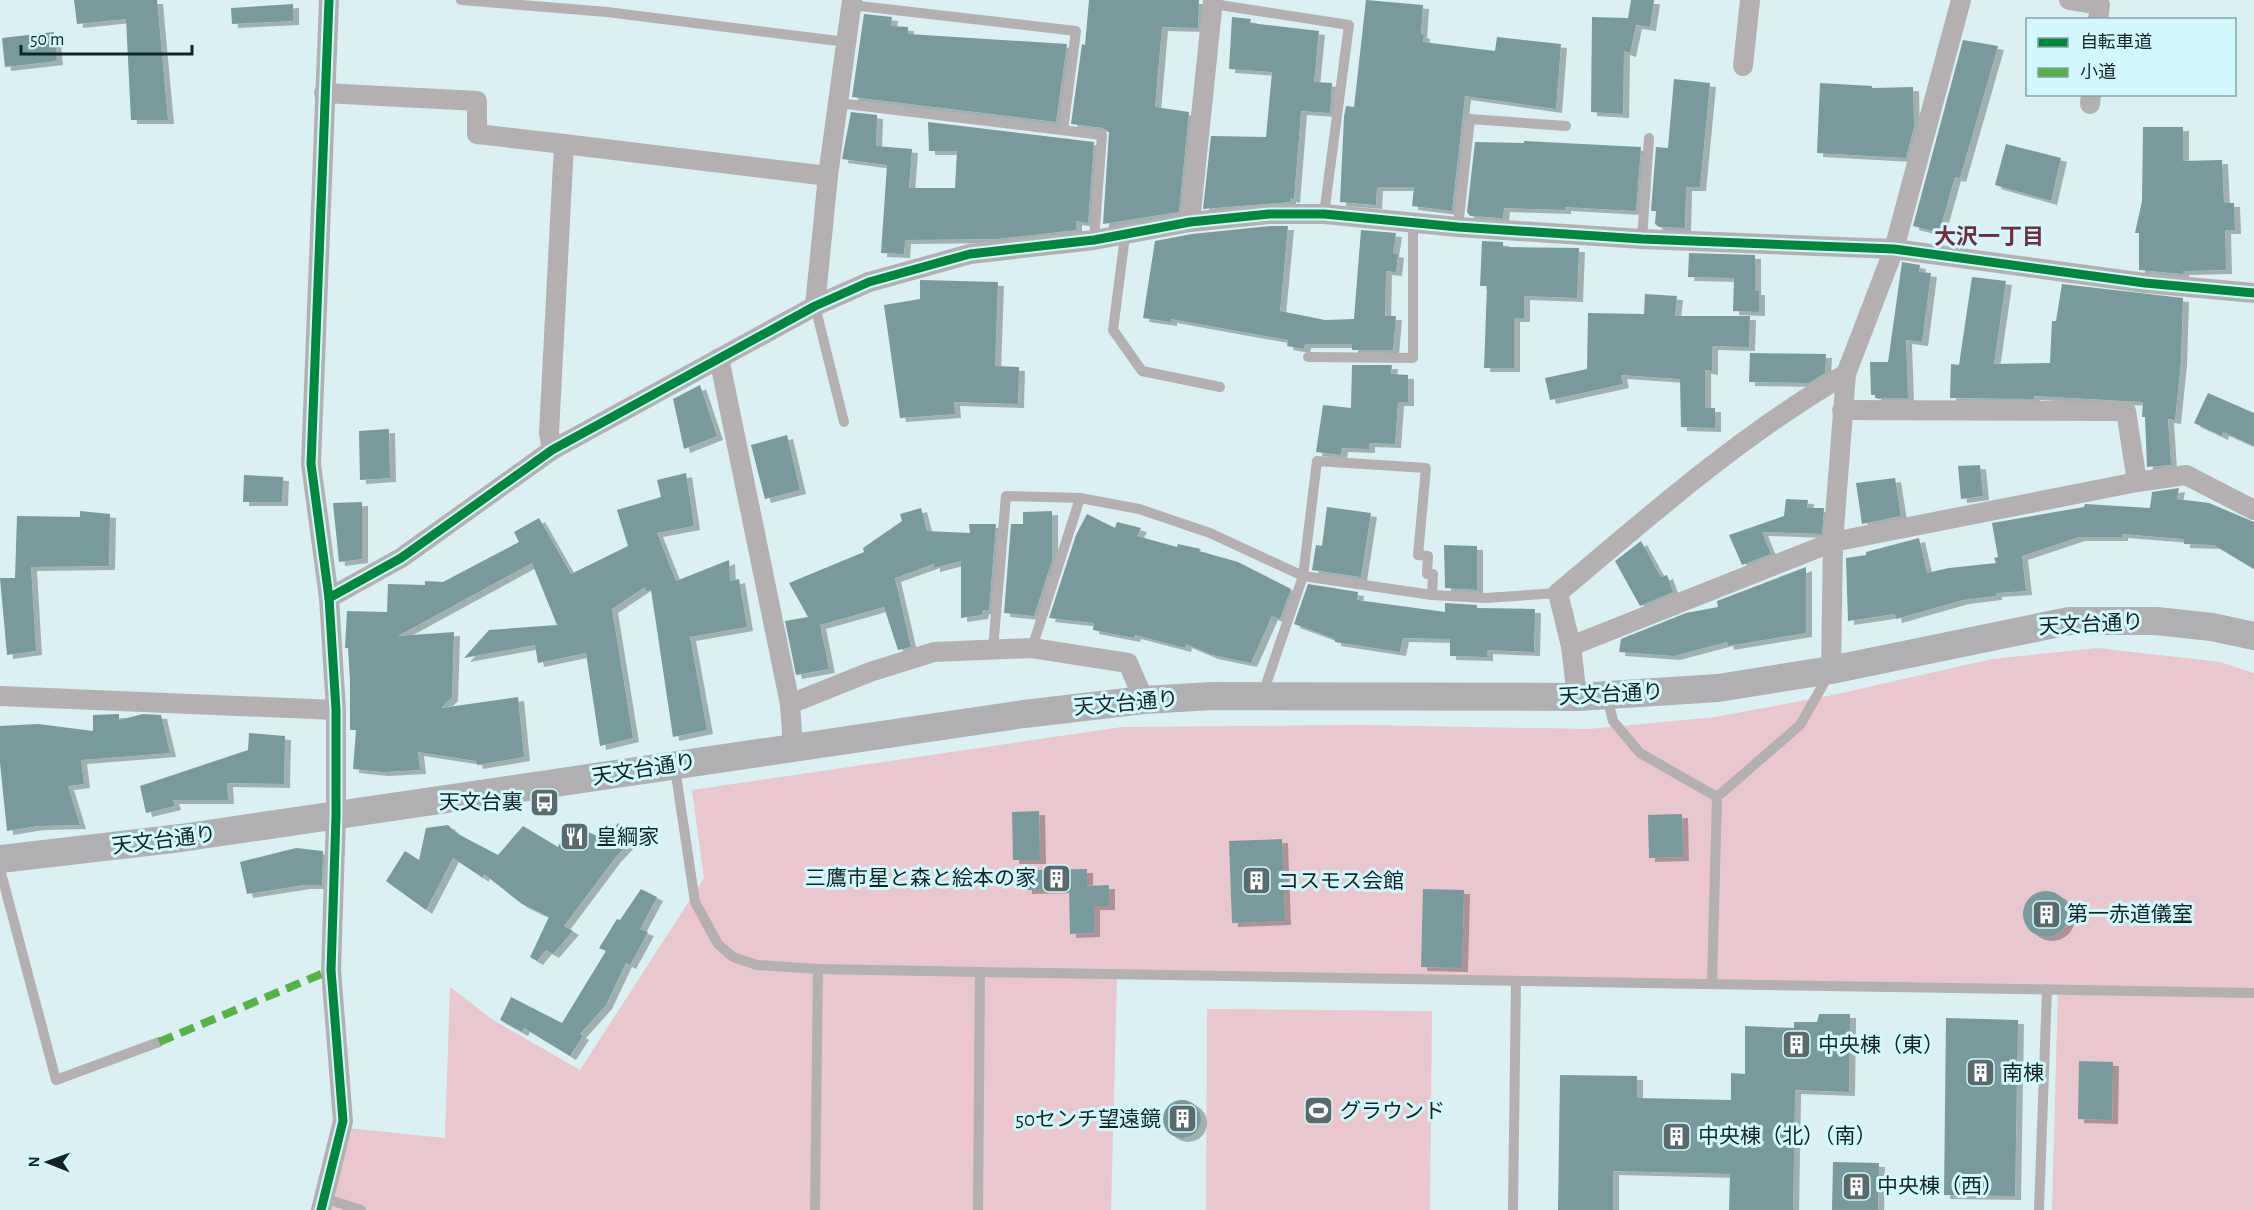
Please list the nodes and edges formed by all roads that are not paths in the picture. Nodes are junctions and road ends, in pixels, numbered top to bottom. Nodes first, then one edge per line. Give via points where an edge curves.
1 (329, 0) edge
2 (461, 0) edge
3 (1750, 0) edge
4 (1961, 0) edge
5 (2069, 0) edge
6 (851, 2) edge
7 (1213, 2) edge
8 (2098, 18) edge
9 (846, 42) junction
10 (1743, 66) dead end
11 (324, 93) junction
12 (838, 103) junction
13 (1566, 126) dead end
14 (1064, 130) junction
15 (1649, 138) dead end
16 (564, 144) junction
17 (828, 176) junction
18 (1324, 214) junction
19 (1190, 222) junction
20 (1413, 223) junction
21 (1458, 227) junction
22 (1125, 236) junction
23 (1642, 239) junction
24 (1094, 240) junction
25 (1894, 249) junction
26 (2254, 293) edge
27 (815, 306) junction
28 (1308, 357) dead end
29 (719, 358) junction
30 (1846, 374) junction
31 (1220, 387) dead end
32 (1842, 410) junction
33 (844, 422) dead end
34 (552, 450) junction
35 (2138, 482) junction
36 (1080, 498) junction
37 (2254, 510) edge
38 (1833, 542) junction
39 (1303, 576) junction
40 (1558, 593) junction
41 (1432, 595) junction
42 (329, 598) junction
43 (2254, 636) edge
44 (1570, 646) junction
45 (1032, 648) junction
46 (993, 649) junction
47 (1831, 670) junction
48 (0, 696) edge
49 (1262, 696) junction
50 (1607, 696) junction
51 (1576, 697) junction
52 (1144, 700) junction
53 (790, 704) junction
54 (336, 710) junction
55 (793, 748) junction
56 (674, 764) junction
57 (1717, 797) junction
58 (336, 816) junction
59 (0, 859) edge
60 (0, 869) edge
61 (818, 969) junction
62 (980, 972) junction
63 (1516, 981) junction
64 (1712, 984) junction
65 (2047, 989) junction
66 (2254, 993) edge
67 (159, 1042) dead end
68 (322, 1204) edge
69 (361, 1210) edge
70 (815, 1210) edge
71 (978, 1210) edge
72 (1513, 1210) edge
73 (2039, 1210) edge

1 - 11 street
2 - 9 lane via 607,12
3 - 10 street
4 - 25 street
5 - 8 street via 2100,5
6 - 9 street
6 - 14 lane via 1076,31
7 - 18 lane via 1349,25
7 - 19 street
9 - 12 street
11 - 16 street via 477,101 477,134
11 - 42 street via 311,464
12 - 14 lane
12 - 17 street
13 - 21 lane via 1470,119
14 - 24 lane via 1102,135
15 - 23 lane
16 - 17 street
16 - 34 street via 549,433
17 - 27 street
18 - 19 street via 1269,214
18 - 20 street
19 - 22 street
20 - 21 street
20 - 28 lane via 1413,358
21 - 23 street
22 - 24 street
22 - 31 lane via 1113,330 1142,371
23 - 25 street
24 - 27 street via 970,254 868,282
25 - 26 street via 2145,283
25 - 30 street
27 - 29 street
27 - 33 lane
29 - 34 street
29 - 53 street
30 - 32 street
30 - 40 street via 1734,451
32 - 35 street via 2126,411
32 - 38 street
34 - 42 street via 400,558
35 - 37 street via 2186,476
35 - 38 street
36 - 39 lane via 1139,509 1210,533
36 - 45 lane
36 - 46 lane via 1006,496
38 - 44 street
38 - 47 street
39 - 41 lane
39 - 41 lane via 1317,461 1426,468 1418,555 1428,556 1427,574 1433,574
39 - 49 lane
40 - 41 lane via 1486,598
40 - 44 street
42 - 54 street
43 - 47 main road, 天文台通り via 2184,623 2069,621
44 - 51 street
45 - 46 street
45 - 52 street via 1128,663
46 - 53 street via 934,652
47 - 50 main road, 天文台通り via 1718,688
47 - 57 lane via 1800,725
48 - 54 street
49 - 51 main road, 天文台通り
49 - 52 main road, 天文台通り
50 - 51 main road, 天文台通り
50 - 57 lane via 1613,721 1640,753
52 - 55 main road, 天文台通り
53 - 55 street
54 - 58 street
55 - 56 main road, 天文台通り
56 - 58 main road, 天文台通り
56 - 61 lane via 695,903 718,944 745,963
57 - 64 lane
58 - 59 main road, 天文台通り
58 - 68 street via 331,970 343,1121
60 - 67 lane via 56,1080
61 - 62 lane
61 - 70 lane
62 - 63 lane
62 - 71 lane
63 - 64 lane
63 - 72 lane
64 - 65 lane
65 - 66 lane
65 - 73 lane
68 - 69 lane

